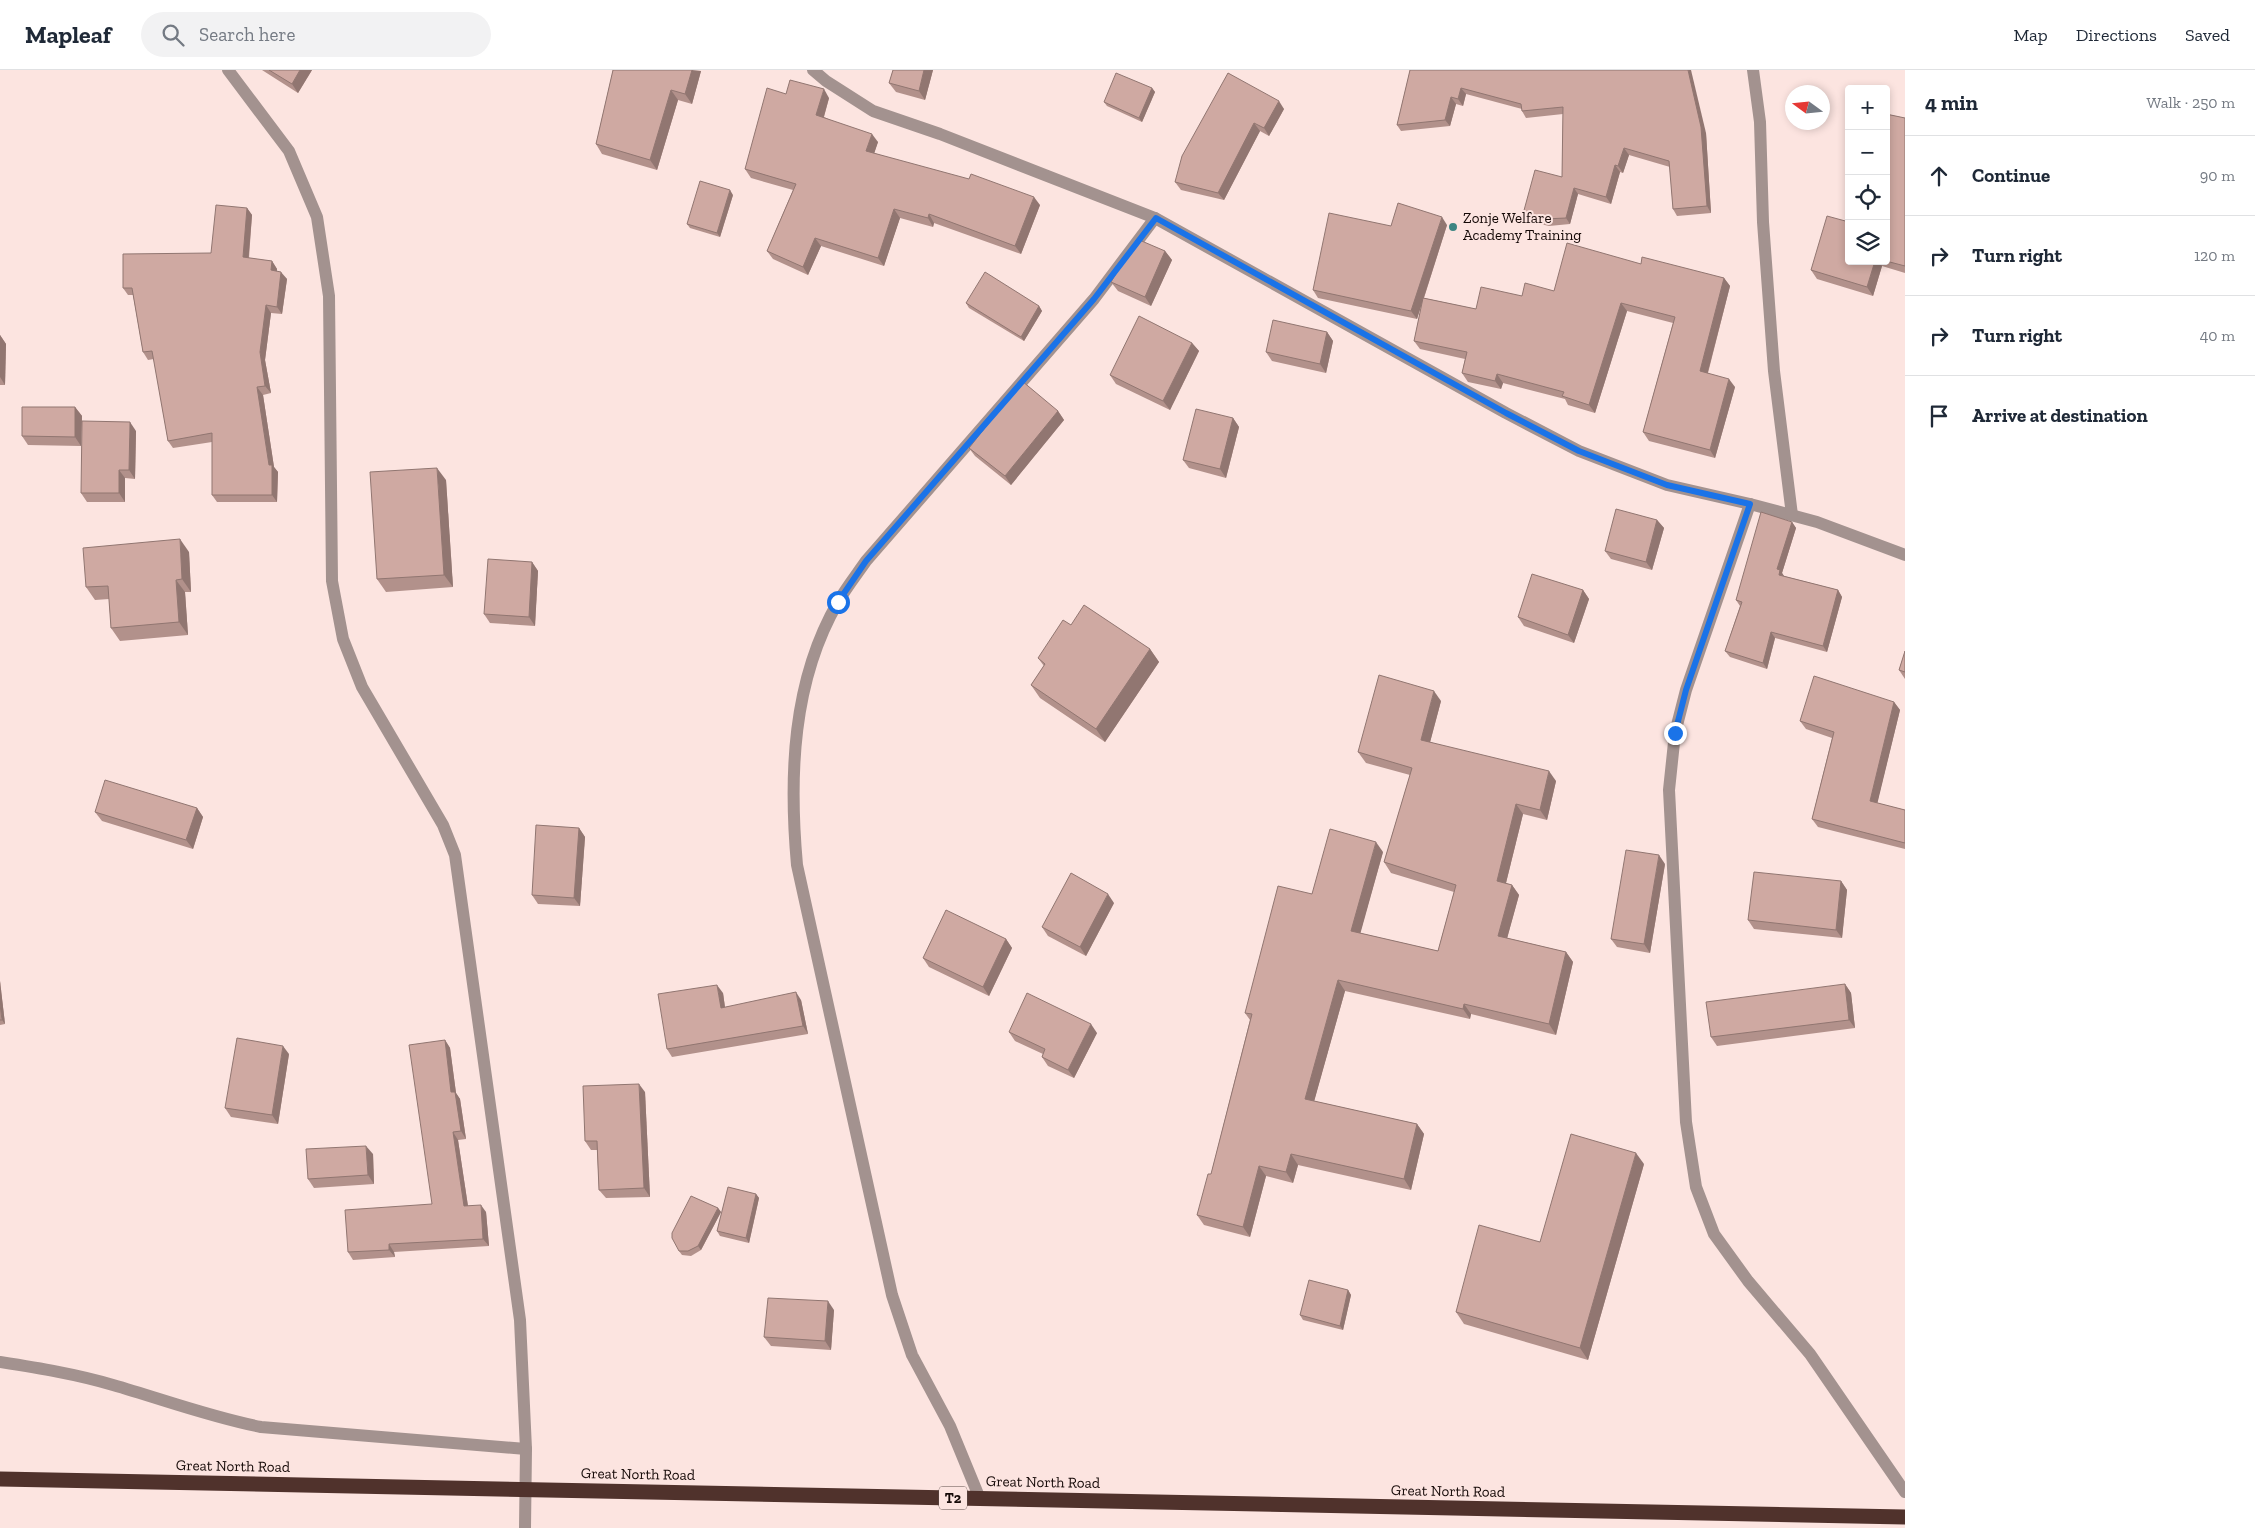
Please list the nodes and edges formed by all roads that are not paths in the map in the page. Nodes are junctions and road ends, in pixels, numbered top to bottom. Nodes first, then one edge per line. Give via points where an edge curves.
1 (228, 70) edge
2 (813, 70) edge
3 (1753, 70) edge
4 (1156, 218) junction
5 (1750, 504) junction
6 (1792, 515) junction
7 (1905, 555) edge
8 (0, 1362) edge
9 (526, 1449) junction
10 (0, 1479) edge
11 (527, 1490) junction
12 (1905, 1492) edge
13 (980, 1499) junction
14 (1905, 1517) edge
15 (525, 1528) edge

1 - 9 street via 289,151 317,218 329,296 332,581 343,639 362,687 443,825 455,855 520,1320
2 - 4 street via 873,111
3 - 6 street via 1760,122 1763,222 1774,371
4 - 5 street via 1579,451 1667,485
4 - 13 street via 1094,299 866,561 838,602 816,649 801,705 793,762 792,814 796,865 892,1295 912,1354 950,1426
5 - 6 street
5 - 12 street via 1686,690 1675,733 1669,790 1686,1122 1696,1187 1714,1234 1810,1354
6 - 7 street
8 - 9 street via 104,1382 223,1420 261,1428
9 - 11 street
10 - 11 highway, Great North Road / T2
11 - 13 highway, Great North Road / T2
11 - 15 street
13 - 14 highway, Great North Road / T2

